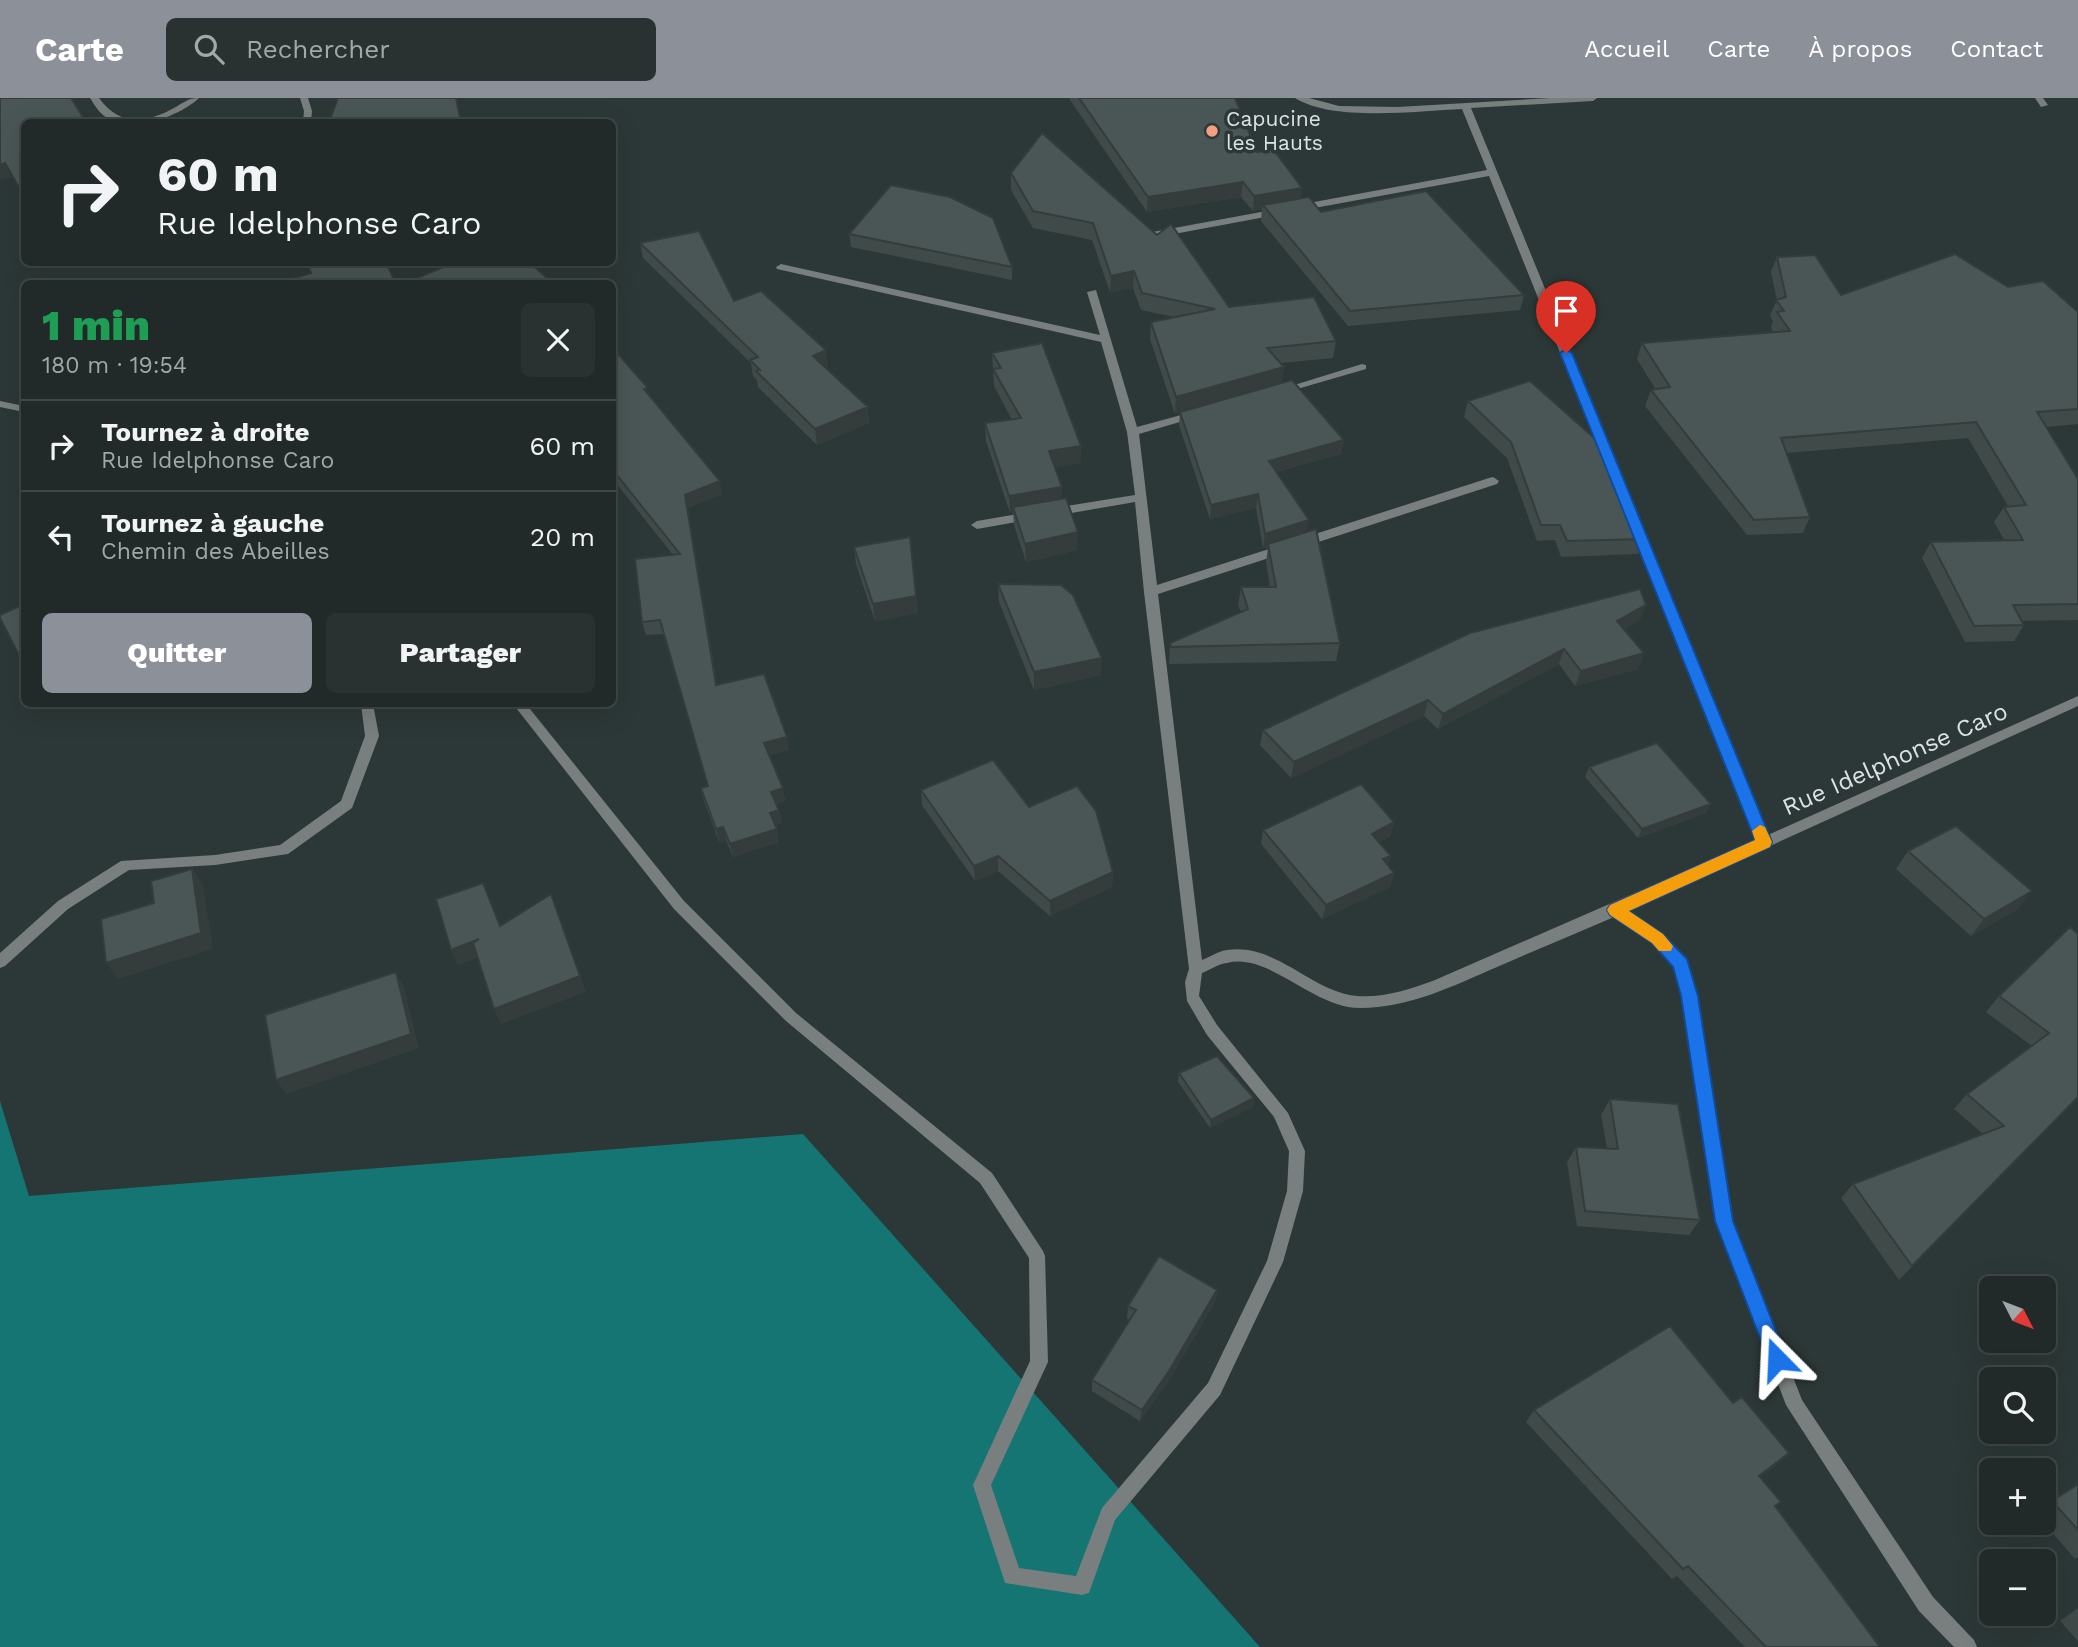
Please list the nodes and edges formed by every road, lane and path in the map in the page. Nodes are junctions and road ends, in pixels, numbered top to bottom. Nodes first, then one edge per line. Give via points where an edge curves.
1 (94, 98) edge
2 (195, 98) edge
3 (304, 98) edge
4 (1299, 98) edge
5 (1390, 98) edge
6 (1593, 98) edge
7 (1466, 107) junction
8 (1398, 110) junction
9 (120, 119) edge
10 (159, 119) edge
11 (307, 119) edge
12 (1493, 172) junction
13 (1147, 236) edge
14 (781, 267) dead end
15 (1092, 292) dead end
16 (1106, 340) junction
17 (1362, 367) dead end
18 (1273, 393) edge
19 (0, 404) edge
20 (21, 408) edge
21 (1209, 411) edge
22 (1133, 432) junction
23 (1613, 469) edge
24 (1493, 481) dead end
25 (1138, 498) junction
26 (1634, 520) edge
27 (977, 525) dead end
28 (1150, 592) junction
29 (2078, 701) edge
30 (367, 707) edge
31 (521, 707) edge
32 (1764, 842) junction
33 (1615, 910) junction
34 (0, 962) edge
35 (1196, 969) junction
36 (1967, 1647) edge

1 - 9 street via 107,114
2 - 10 street
3 - 11 street
4 - 8 street via 1339,109
5 - 8 street
6 - 7 street
7 - 8 street
7 - 12 street
12 - 13 street
12 - 23 street
14 - 16 street
15 - 16 street
16 - 22 street
17 - 18 street
19 - 20 street
21 - 22 street
22 - 25 street
24 - 28 street
25 - 27 street
25 - 28 street
26 - 32 street
28 - 35 street
29 - 32 street, Rue Idelphonse Caro
30 - 34 street via 372,736 346,804 283,850 126,865 63,905
31 - 35 street via 679,905 791,1017 986,1178 1037,1256 1039,1362 982,1485 1012,1576 1082,1586 1108,1514 1214,1389 1275,1262 1295,1191 1297,1151 1280,1113 1212,1030 1192,997
32 - 33 street, Rue Idelphonse Caro
33 - 35 street, Rue Idelphonse Caro via 1398,999 1357,1002 1320,992 1269,962 1248,957 1227,956
33 - 36 street via 1658,939 1681,964 1724,1221 1795,1405 1926,1604

